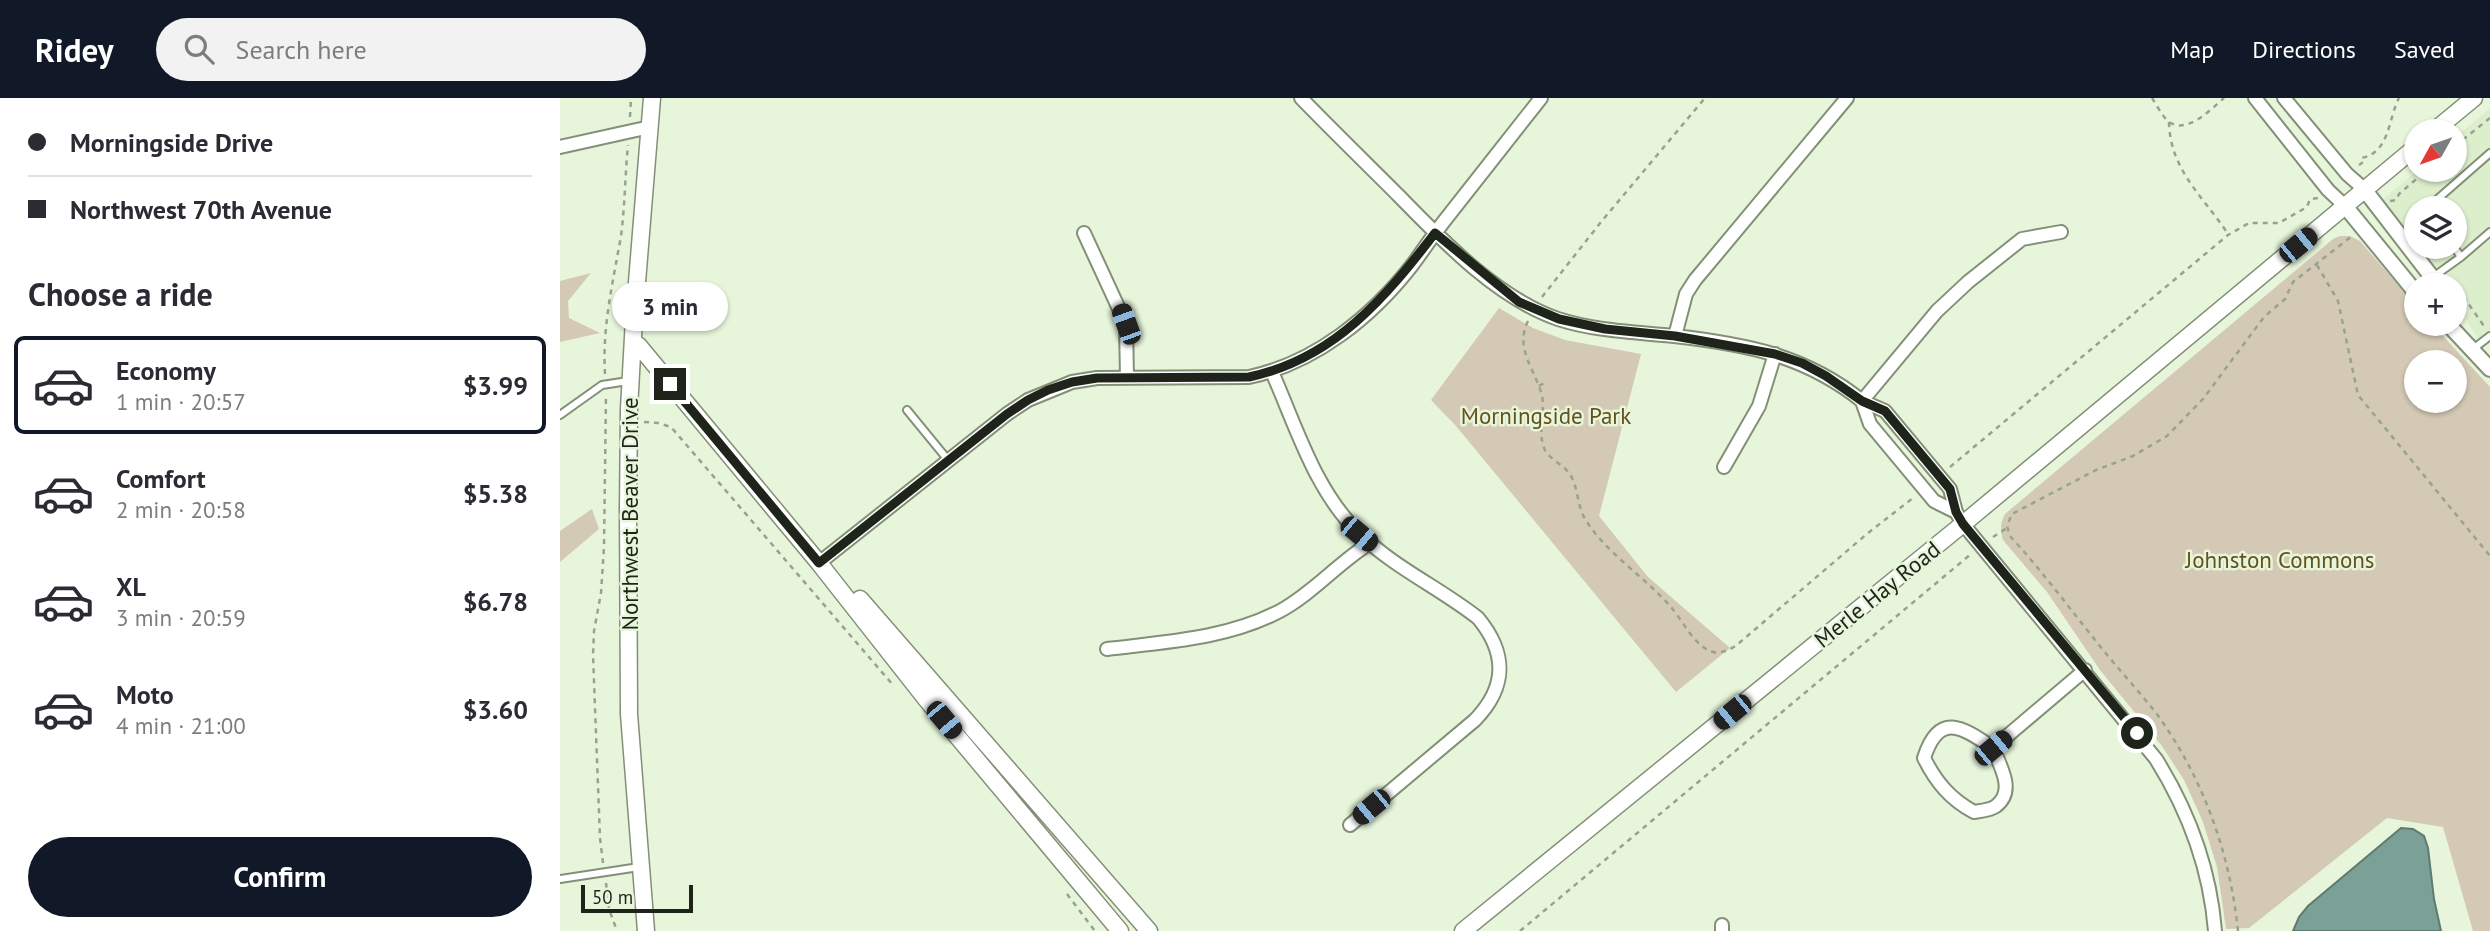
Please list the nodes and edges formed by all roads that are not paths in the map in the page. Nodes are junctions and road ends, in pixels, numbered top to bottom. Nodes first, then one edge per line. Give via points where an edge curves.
1 (652, 98) edge
2 (1301, 98) edge
3 (1541, 98) edge
4 (1847, 98) edge
5 (2255, 98) edge
6 (2284, 98) edge
7 (2474, 98) edge
8 (2449, 119) edge
9 (650, 127) junction
10 (560, 147) edge
11 (2490, 153) edge
12 (2404, 157) edge
13 (2364, 189) junction
14 (2440, 196) edge
15 (2345, 206) junction
16 (2061, 232) dead end
17 (2490, 232) edge
18 (1084, 233) dead end
19 (1435, 233) junction
20 (2467, 252) edge
21 (2459, 259) edge
22 (2435, 273) edge
23 (2443, 273) edge
24 (2404, 278) edge
25 (2490, 335) edge
26 (1675, 336) junction
27 (2460, 336) edge
28 (2466, 336) edge
29 (633, 342) junction
30 (2473, 349) junction
31 (1775, 354) junction
32 (2490, 369) edge
33 (1272, 372) junction
34 (1127, 378) junction
35 (630, 381) junction
36 (1862, 401) junction
37 (907, 410) dead end
38 (560, 415) edge
39 (948, 461) junction
40 (1724, 467) dead end
41 (1960, 518) junction
42 (1370, 543) junction
43 (819, 563) junction
44 (1107, 649) dead end
45 (2085, 670) junction
46 (1993, 748) junction
47 (1350, 825) dead end
48 (640, 867) junction
49 (560, 879) edge
50 (646, 931) edge
51 (1120, 931) edge
52 (1149, 931) edge
53 (1463, 931) edge
54 (2215, 931) edge

1 - 9 main road, Northwest Beaver Drive
2 - 19 street
3 - 19 street
4 - 26 street via 1695,280 1683,301
5 - 15 street
6 - 13 street
7 - 8 main road
9 - 10 street
9 - 29 main road, Northwest Beaver Drive
11 - 14 lane
12 - 13 main road, Merle Hay Road
13 - 15 main road, Merle Hay Road
13 - 22 street
15 - 24 street
15 - 41 main road, Merle Hay Road
16 - 36 street via 2022,239 1968,282 1937,311
17 - 20 lane
18 - 34 street via 1126,324
19 - 26 street via 1535,310 1586,326
19 - 33 street via 1413,264 1361,317 1319,351
21 - 23 lane
25 - 30 lane
26 - 31 street
27 - 30 street
28 - 30 street
29 - 35 main road, Northwest Beaver Drive
29 - 43 main road
30 - 32 street
31 - 36 street via 1802,363
31 - 40 street via 1759,406
33 - 34 street via 1224,379
33 - 42 street via 1329,497
34 - 39 street via 1097,378 1048,390 1007,414
35 - 38 lane via 605,385
35 - 48 main road, Northwest Beaver Drive via 628,714
36 - 41 street via 1870,424 1934,501
36 - 41 street via 1885,411 1950,489
37 - 39 lane
39 - 43 street
41 - 45 street
41 - 53 main road, Merle Hay Road
42 - 44 street via 1306,594 1248,624 1215,634
42 - 47 street via 1478,618 1496,646 1499,677 1487,708 1475,720
43 - 51 main road
43 - 52 main road via 855,593
45 - 46 street
45 - 54 street via 2137,733 2175,790 2203,858
46 - 46 street via 1965,729 1946,728 1930,738 1924,758 1935,780 1957,803 1974,812 1995,807 2005,795 2006,780
48 - 49 lane
48 - 50 main road, Northwest Beaver Drive

